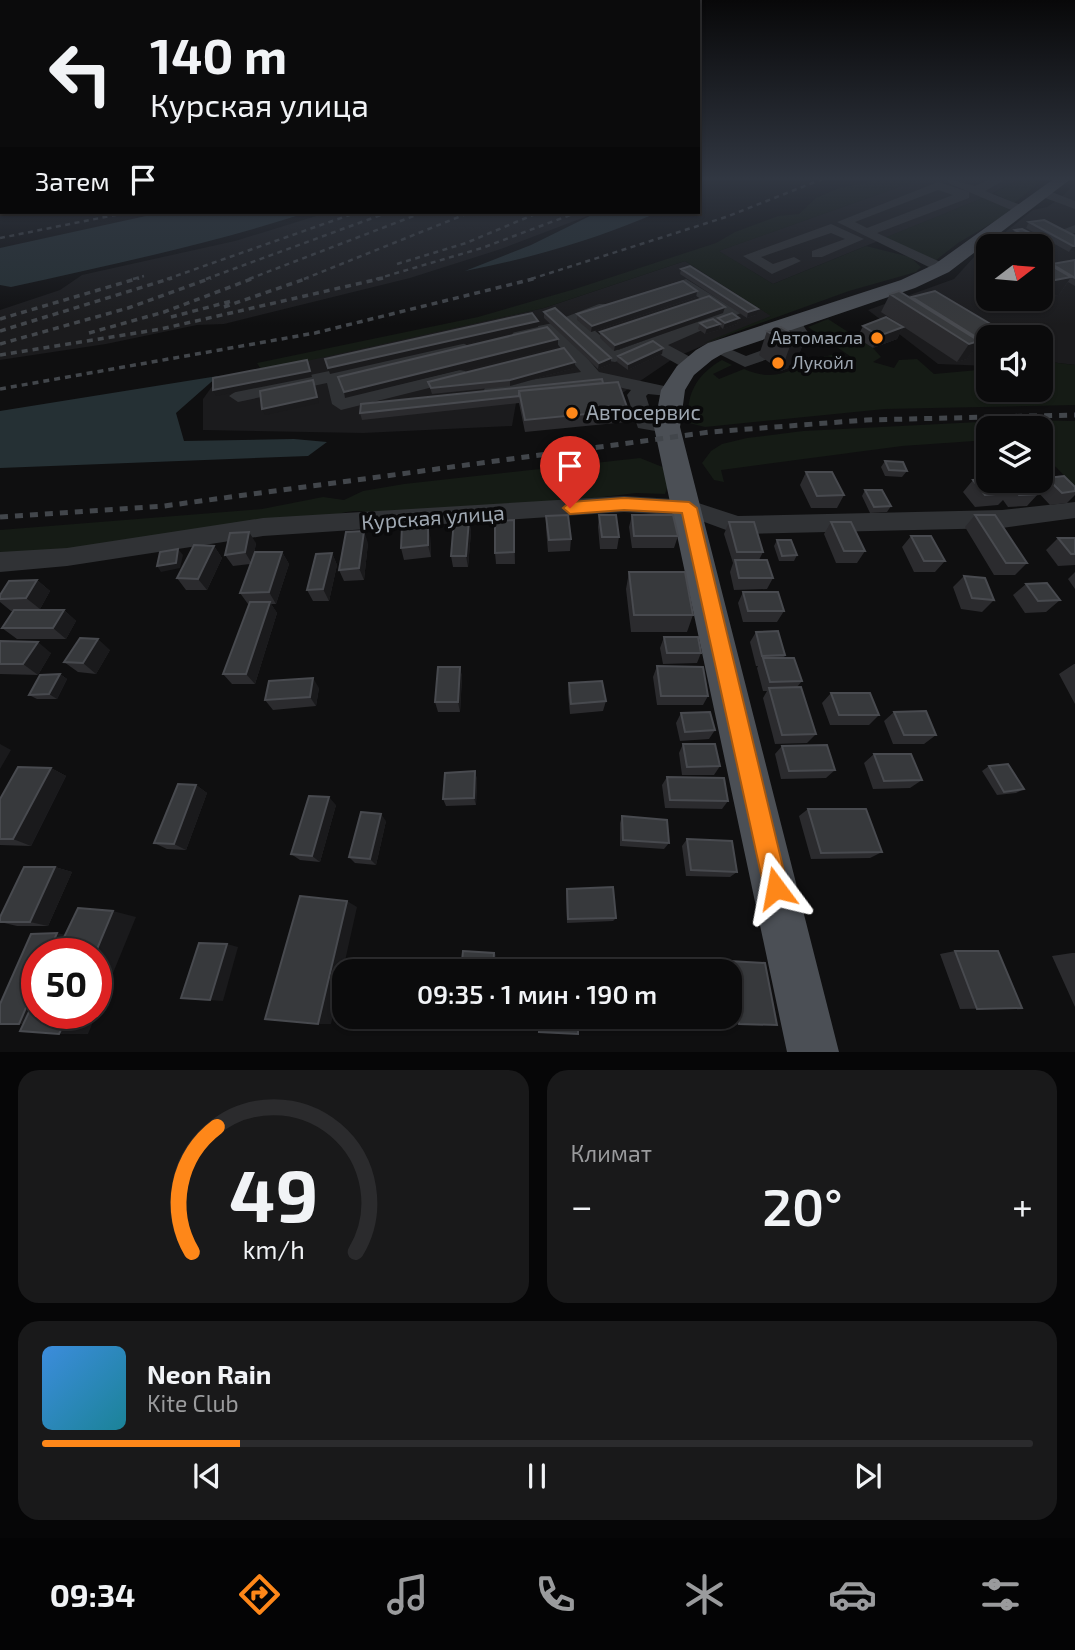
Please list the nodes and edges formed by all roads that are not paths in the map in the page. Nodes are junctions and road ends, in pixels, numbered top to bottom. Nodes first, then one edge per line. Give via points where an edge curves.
1 (850, 227) edge
2 (884, 227) edge
3 (998, 227) edge
4 (861, 236) junction
5 (817, 254) dead end
6 (794, 261) dead end
7 (942, 268) junction
8 (648, 295) edge
9 (708, 298) junction
10 (622, 302) edge
11 (683, 306) edge
12 (793, 322) junction
13 (654, 344) junction
14 (570, 348) junction
15 (716, 348) junction
16 (543, 355) edge
17 (690, 364) junction
18 (477, 371) edge
19 (335, 376) junction
20 (593, 376) junction
21 (643, 387) junction
22 (671, 393) junction
23 (383, 394) junction
24 (238, 396) dead end
25 (667, 426) junction
26 (689, 508) junction
27 (1075, 510) edge
28 (0, 562) edge
29 (813, 1052) edge

1 - 4 street
2 - 4 street
3 - 7 main road
4 - 5 street
4 - 6 street via 831,228 750,256 772,270
4 - 7 street
7 - 12 main road
8 - 9 lane via 686,283
9 - 11 street
9 - 13 lane via 733,313
10 - 13 lane via 570,318 599,335 615,357
12 - 15 main road
12 - 15 street via 810,349 762,368
13 - 17 lane
14 - 16 street
14 - 19 street via 553,328
14 - 20 street
15 - 17 main road
17 - 22 main road
18 - 23 street
19 - 23 street via 341,404
19 - 24 street
20 - 21 street
20 - 23 street via 416,398
21 - 22 street
21 - 25 street via 636,395 645,422
22 - 25 main road
25 - 26 main road
26 - 27 street, Курская улица via 737,525 1002,519
26 - 28 street, Курская улица via 624,504 263,527 67,557
26 - 29 main road

